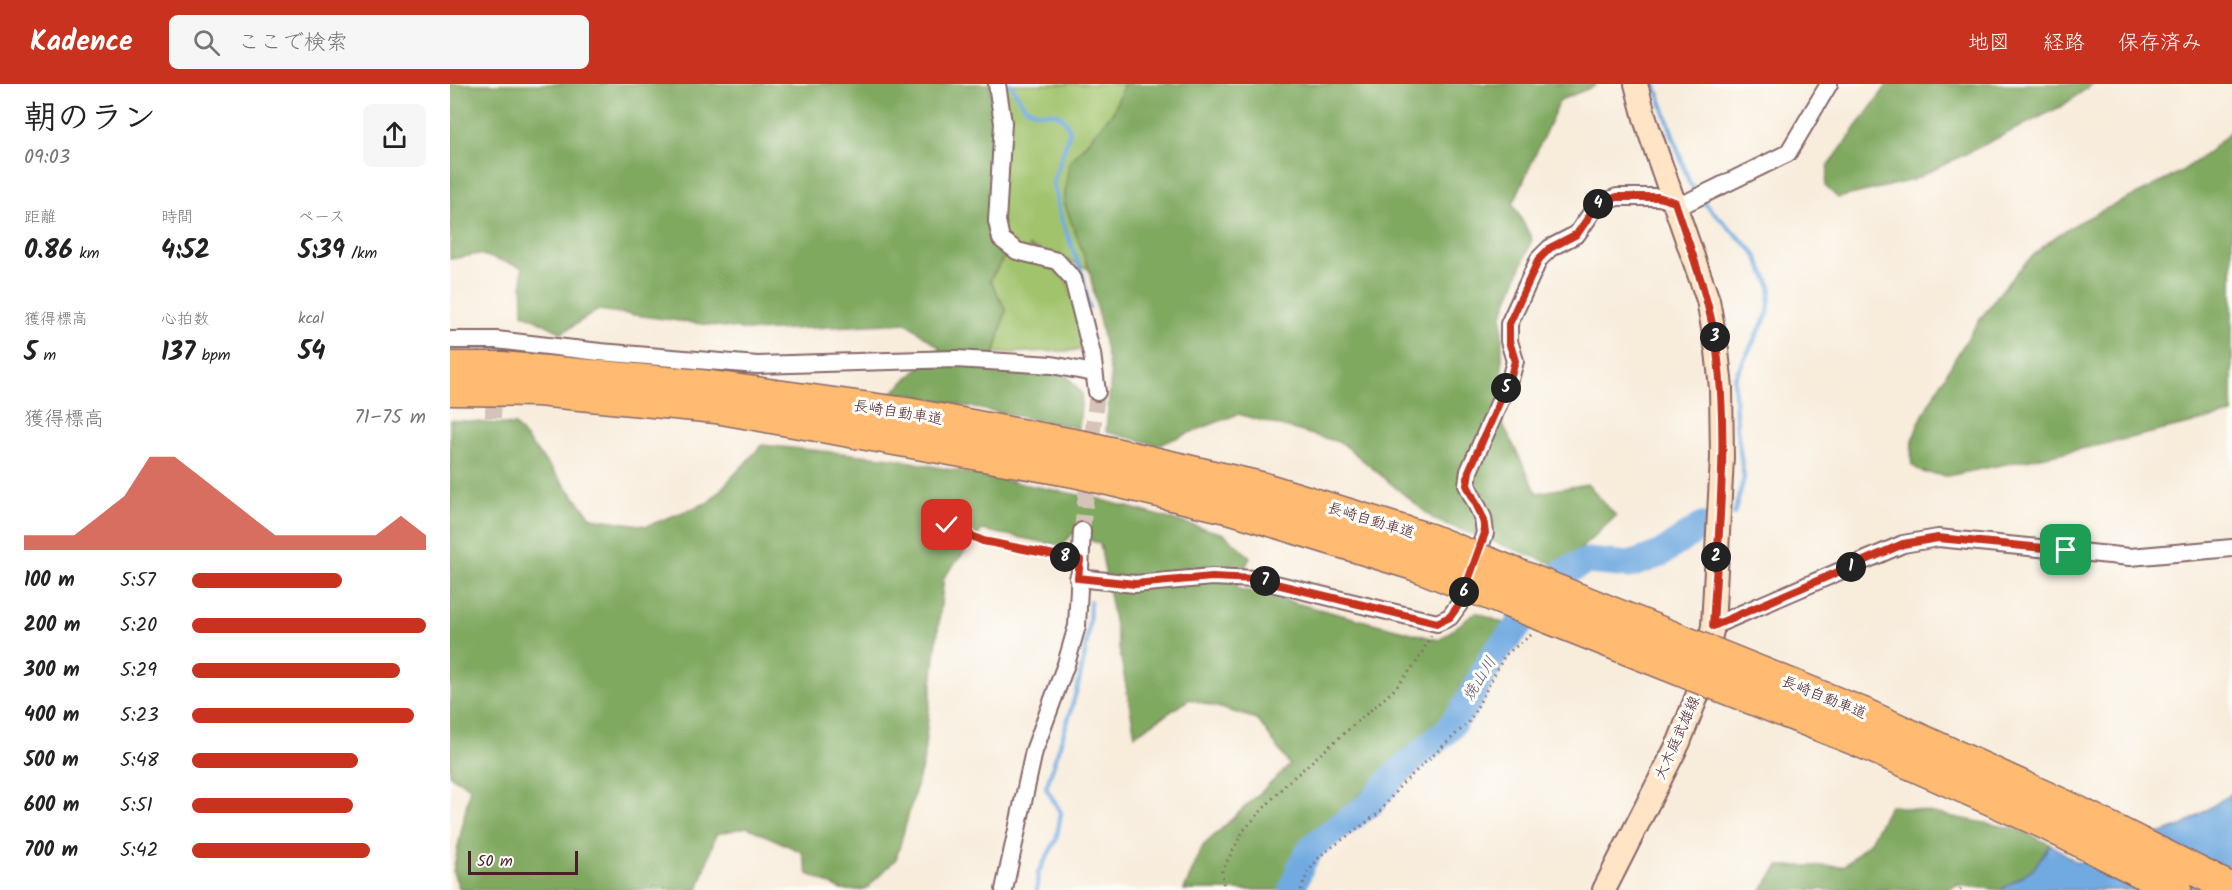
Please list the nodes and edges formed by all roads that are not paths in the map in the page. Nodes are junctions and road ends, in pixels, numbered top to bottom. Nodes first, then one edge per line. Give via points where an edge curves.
1 (997, 84) edge
2 (1636, 84) edge
3 (1829, 84) edge
4 (1691, 198) junction
5 (450, 340) edge
6 (450, 367) edge
7 (1094, 373) junction
8 (450, 390) edge
9 (1097, 392) tunnel mouth
10 (1082, 531) tunnel mouth
11 (2232, 548) edge
12 (1078, 578) junction
13 (1713, 626) junction
14 (1862, 727) junction
15 (2232, 889) edge
16 (1004, 890) edge
17 (1604, 890) edge
18 (2176, 890) edge

1 - 7 street via 1003,123 997,221 1001,239 1017,251 1057,261 1073,279
2 - 4 main road, 大木庭武雄線 via 1646,122
3 - 4 street via 1788,153
4 - 12 street via 1617,197 1597,205 1577,234 1550,248 1539,259 1509,324 1515,361 1511,376 1469,471 1467,485 1483,518 1485,533 1460,603 1450,617 1437,623 1255,579 1212,577 1135,584
4 - 13 main road, 大木庭武雄線 via 1721,388 1722,458
5 - 7 street via 757,365 956,360 1052,365
6 - 14 highway, 長崎自動車道, bridge via 502,367 711,386 907,413 1089,447 1261,487 1430,539
7 - 9 street
8 - 14 highway, 長崎自動車道, bridge via 538,391 716,408 1074,472 1235,510 1417,566
10 - 12 street
11 - 13 street via 2130,557 1938,538 1903,544
12 - 16 street via 1077,626 1034,751
13 - 17 main road, 大木庭武雄線 via 1699,692 1679,742
14 - 15 highway, 長崎自動車道 via 2073,809
14 - 18 highway, 長崎自動車道

